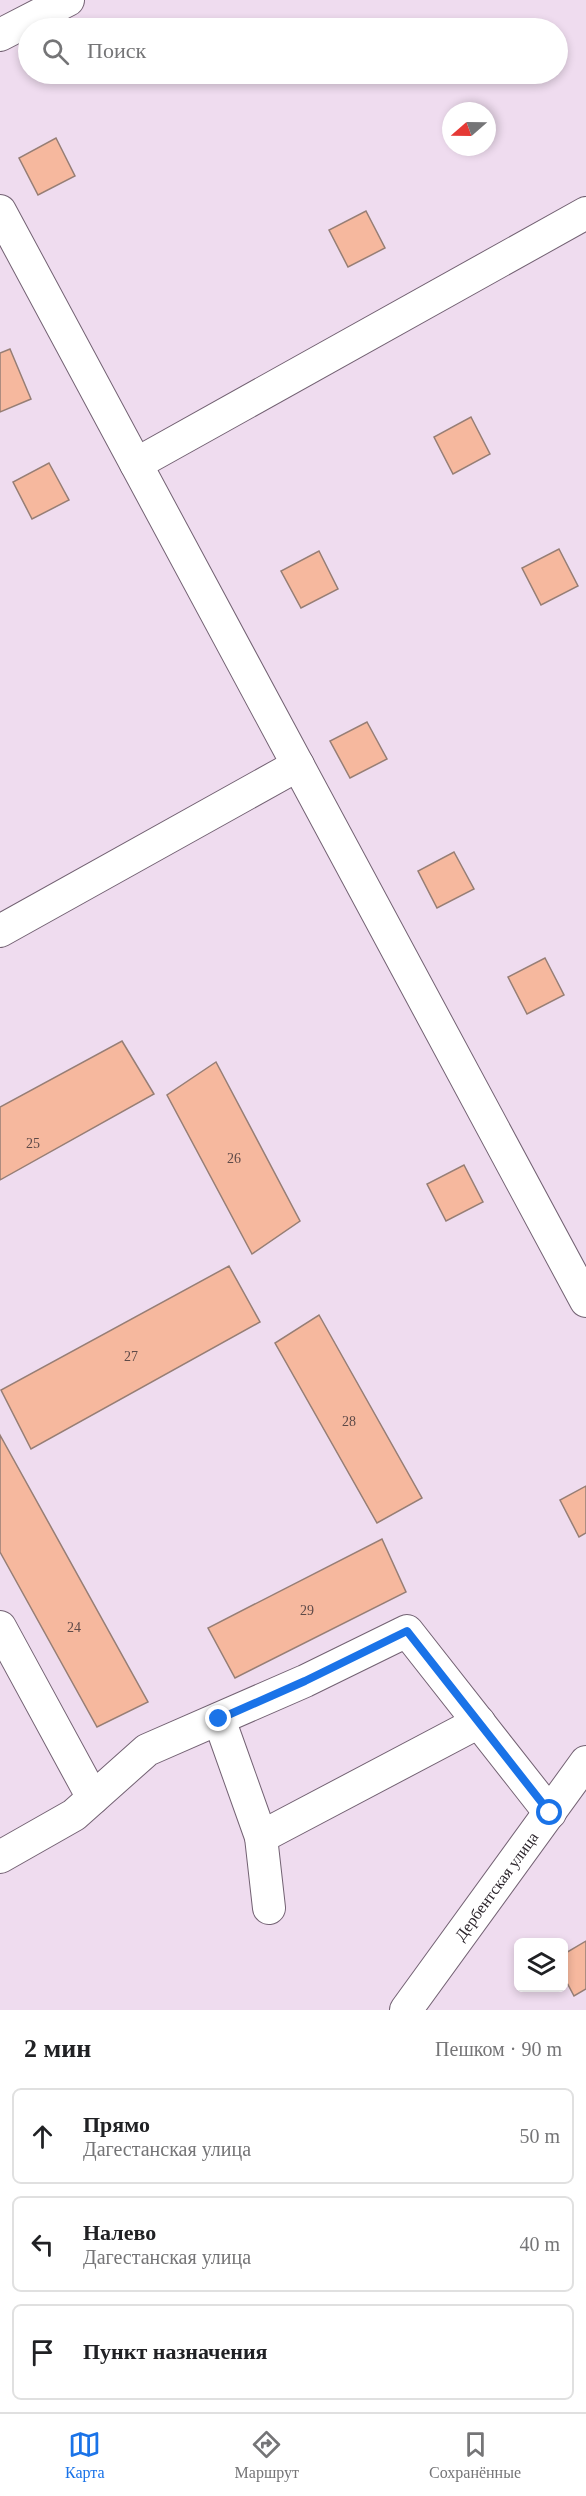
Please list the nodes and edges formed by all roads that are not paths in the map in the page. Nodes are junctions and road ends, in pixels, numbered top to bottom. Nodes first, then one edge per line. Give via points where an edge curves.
1 (68, 0) edge
2 (33, 18) edge
3 (18, 26) edge
4 (0, 35) edge
5 (0, 211) edge
6 (586, 213) edge
7 (136, 464) junction
8 (298, 765) junction
9 (0, 931) edge
10 (586, 1301) edge
11 (0, 1627) edge
12 (219, 1719) junction
13 (479, 1722) junction
14 (586, 1762) edge
15 (93, 1798) junction
16 (550, 1813) junction
17 (261, 1837) junction
18 (0, 1857) edge
19 (268, 1908) dead end
20 (406, 2010) edge

1 - 2 street
3 - 4 street
5 - 7 street
6 - 7 street
7 - 8 street
8 - 9 street
8 - 10 street
11 - 15 street
12 - 13 street via 407,1631
12 - 15 street via 147,1750
12 - 17 street
13 - 16 street
13 - 17 street
14 - 16 street, Дербентская улица
15 - 18 street via 74,1815
16 - 20 street, Дербентская улица
17 - 19 street

